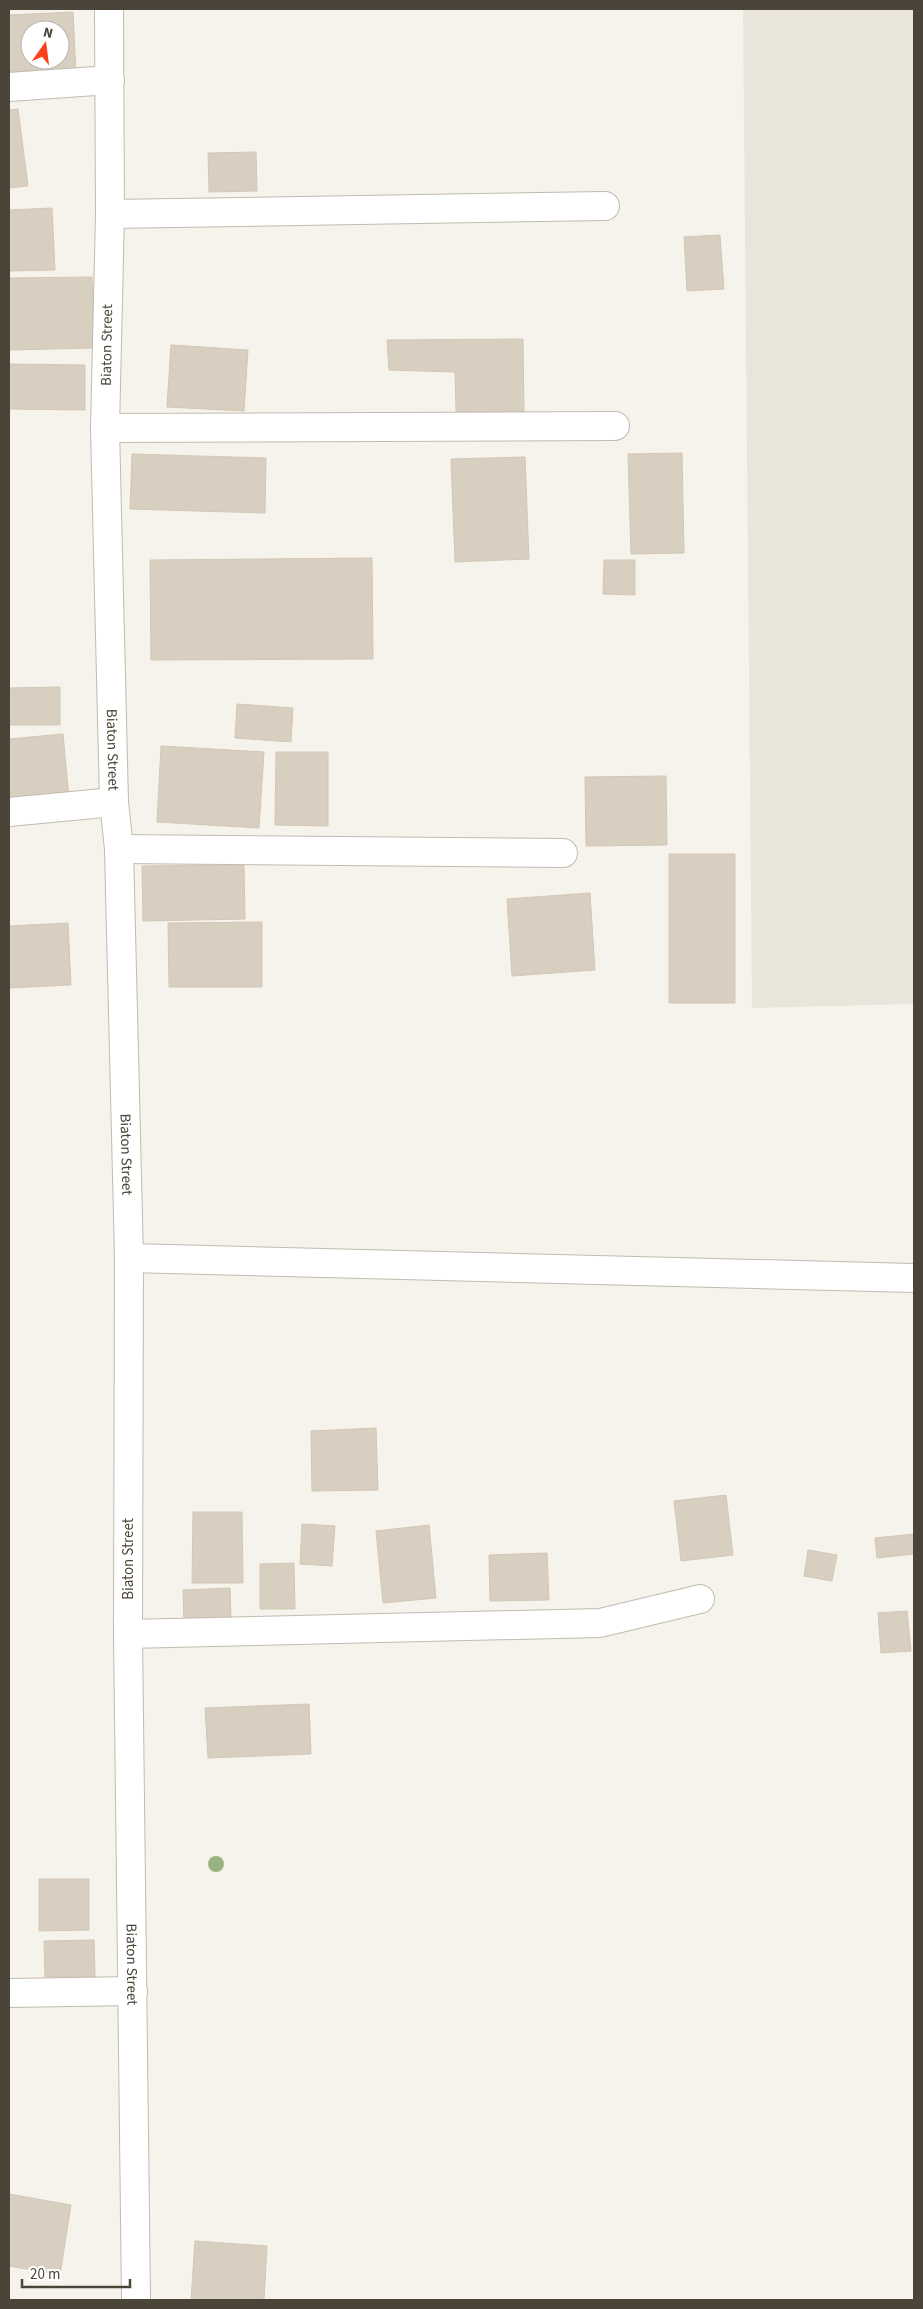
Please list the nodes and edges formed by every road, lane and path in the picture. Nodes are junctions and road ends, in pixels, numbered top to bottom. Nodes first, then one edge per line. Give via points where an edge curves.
1 (109, 9) edge
2 (110, 80) junction
3 (9, 86) edge
4 (605, 206) dead end
5 (110, 214) junction
6 (615, 426) dead end
7 (105, 428) junction
8 (114, 802) junction
9 (9, 812) edge
10 (120, 849) junction
11 (563, 853) dead end
12 (128, 1258) junction
13 (914, 1278) edge
14 (700, 1598) dead end
15 (128, 1634) junction
16 (132, 1991) junction
17 (9, 1994) edge
18 (136, 2300) edge

1 - 2 street, Biaton Street
2 - 3 street
2 - 5 street, Biaton Street
4 - 5 street
5 - 7 street, Biaton Street
6 - 7 street
7 - 8 street, Biaton Street
8 - 9 street
8 - 10 street, Biaton Street
10 - 11 street
10 - 12 street, Biaton Street
12 - 13 street
12 - 15 street, Biaton Street
14 - 15 street via 600,1623
15 - 16 street, Biaton Street
16 - 17 street
16 - 18 street, Biaton Street

